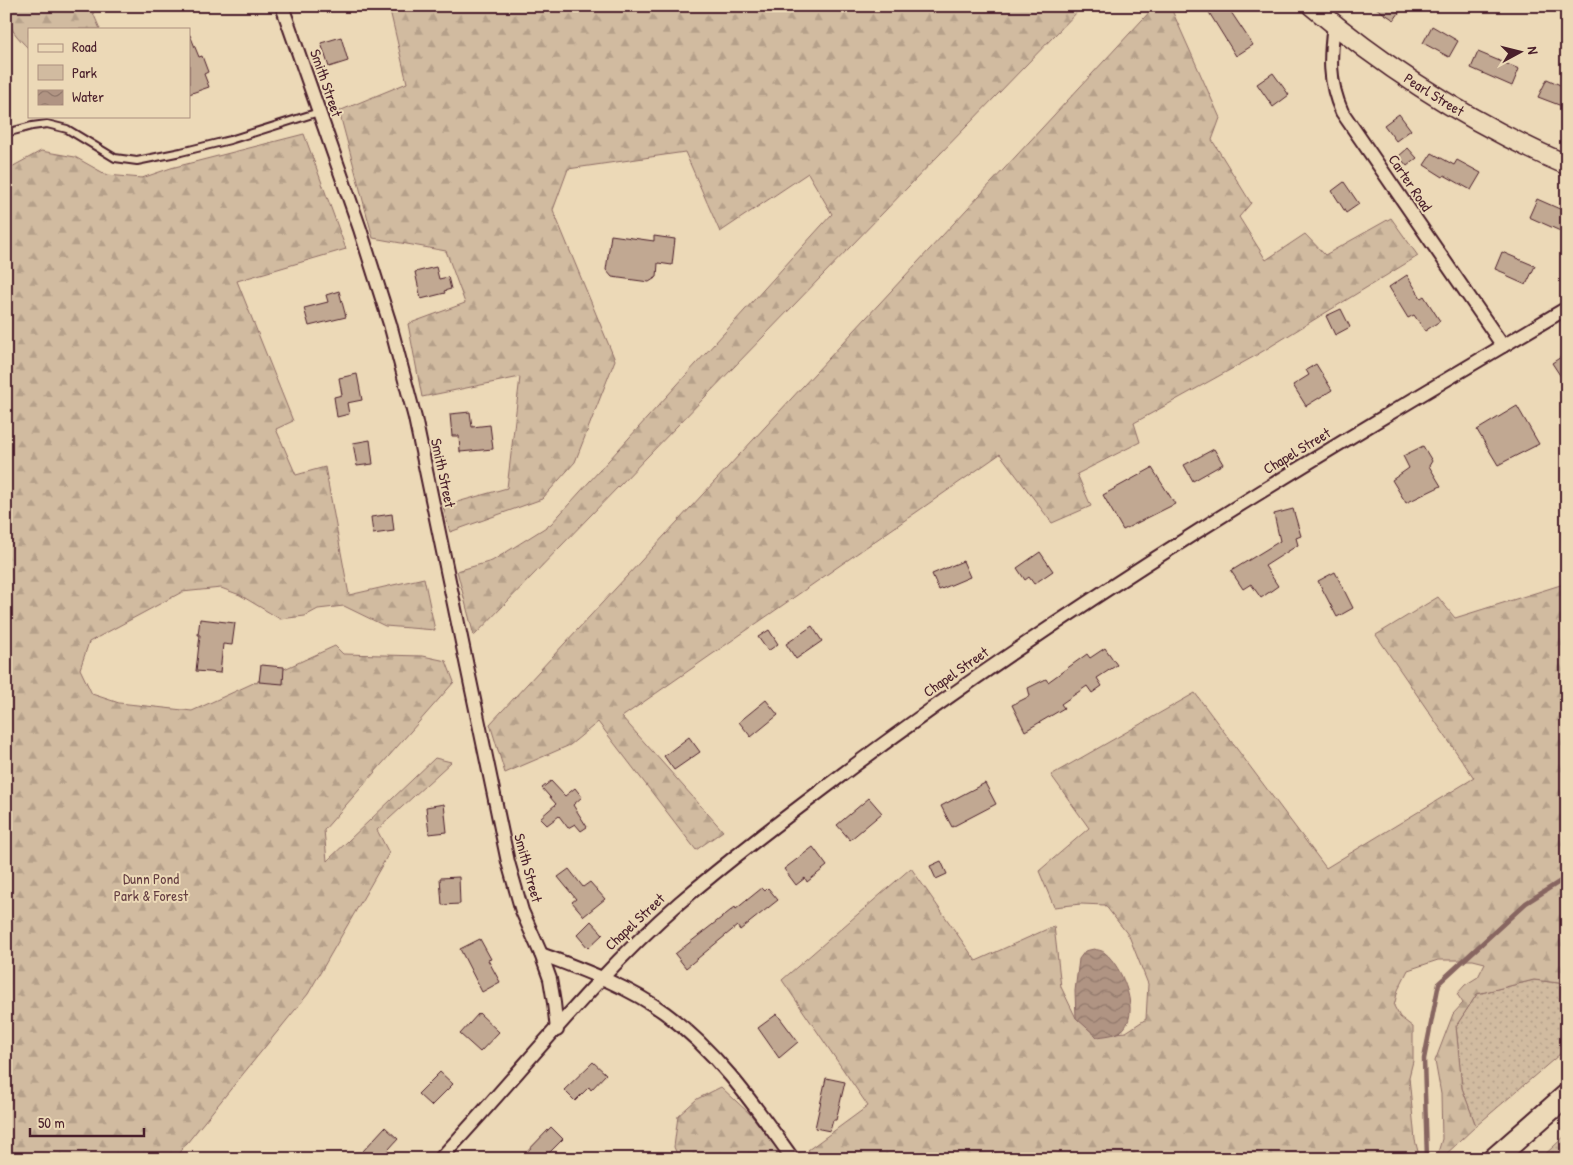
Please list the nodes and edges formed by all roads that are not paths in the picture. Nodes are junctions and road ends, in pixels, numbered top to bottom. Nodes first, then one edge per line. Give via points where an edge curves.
1 (282, 6) edge
2 (1315, 7) edge
3 (1334, 24) junction
4 (319, 112) junction
5 (6, 133) edge
6 (1567, 165) edge
7 (1567, 308) edge
8 (1503, 346) junction
9 (541, 954) junction
10 (602, 977) junction
11 (557, 1030) junction
12 (1567, 1095) edge
13 (440, 1159) edge
14 (793, 1159) edge
15 (1494, 1159) edge

1 - 4 street, Smith Street
2 - 3 main road, Pearl Street
3 - 6 main road, Pearl Street via 1386,64 1447,104
3 - 8 street, Carter Road via 1332,80 1342,112
4 - 5 lane via 230,140 136,160 115,158 68,129 48,124
4 - 9 street, Smith Street via 390,324 414,418 508,862 522,911
7 - 8 street, Chapel Street
8 - 10 street, Chapel Street via 1168,550 981,673 718,870
9 - 10 street
9 - 11 street, Smith Street via 552,991
10 - 11 street, Chapel Street
10 - 14 street via 664,1012 702,1045 746,1093
11 - 13 street, Chapel Street
12 - 15 highway

